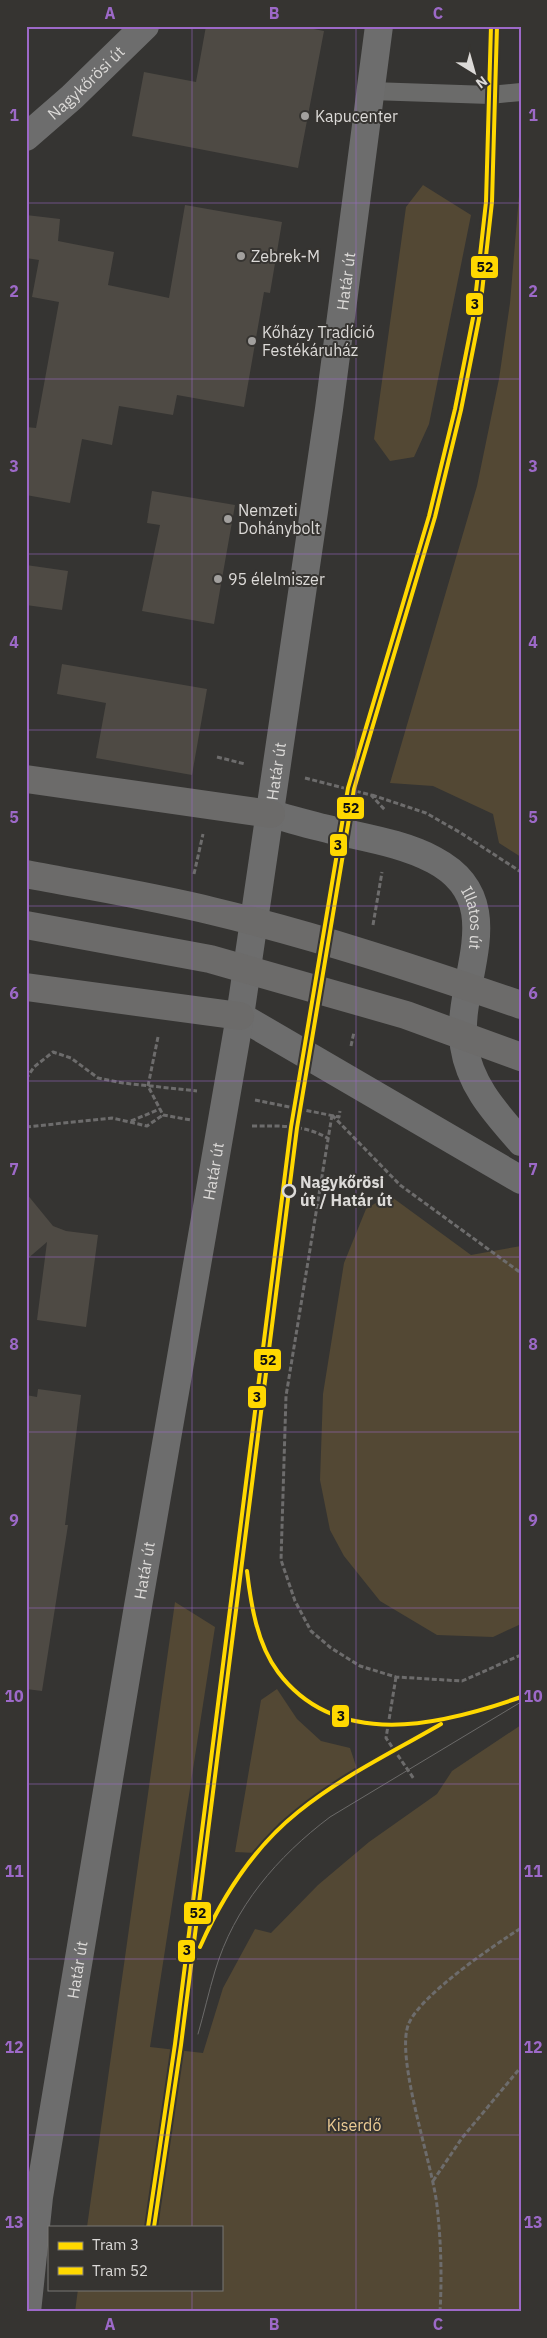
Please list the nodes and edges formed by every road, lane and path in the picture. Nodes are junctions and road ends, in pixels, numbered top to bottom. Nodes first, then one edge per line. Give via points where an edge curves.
1 (145, 26) edge
2 (379, 26) edge
3 (371, 91) junction
4 (521, 92) edge
5 (26, 137) edge
6 (217, 757) dead end
7 (277, 771) junction
8 (26, 779) edge
9 (371, 795) junction
10 (271, 814) junction
11 (385, 843) junction
12 (521, 872) edge
13 (26, 874) edge
14 (26, 925) edge
15 (372, 932) dead end
16 (26, 987) edge
17 (521, 1005) edge
18 (240, 1016) junction
19 (354, 1029) dead end
20 (521, 1057) edge
21 (346, 1077) junction
22 (26, 1079) edge
23 (161, 1086) dead end
24 (160, 1109) dead end
25 (163, 1115) dead end
26 (130, 1122) junction
27 (26, 1127) edge
28 (521, 1142) edge
29 (521, 1180) edge
30 (521, 1273) edge
31 (521, 1655) edge
32 (396, 1677) junction
33 (414, 1779) dead end
34 (521, 1928) edge
35 (521, 2067) edge
36 (432, 2181) junction
37 (33, 2196) edge
38 (27, 2312) edge
39 (440, 2312) edge

1 - 5 main road, Nagykőrösi út via 72,98
2 - 3 main road, Határ út
3 - 4 lane via 490,95
3 - 7 main road, Határ út
6 - 7 path
7 - 9 path
7 - 10 main road, Határ út
8 - 10 main road
9 - 11 path via 392,818
9 - 12 path via 426,813
10 - 11 main road, Illatos út
10 - 18 main road, Határ út
11 - 15 path
11 - 28 main road, Illatos út via 436,861 457,877 470,896 478,925 462,1018 464,1045 471,1072 485,1100
13 - 17 main road via 159,899 274,927
14 - 20 main road via 210,959 406,1015
16 - 18 main road
18 - 21 main road
18 - 37 main road, Határ út
19 - 21 path
21 - 29 main road
22 - 23 path via 34,1067 53,1052 72,1058 98,1078
24 - 26 path
25 - 26 path via 147,1126
26 - 27 path via 112,1118
30 - 32 path via 400,1185 332,1115 286,1396 281,1560 295,1601 311,1631 360,1666
31 - 32 path via 462,1681
32 - 33 path via 386,1738
34 - 36 path via 461,1970 424,2003 408,2024 406,2048 410,2086
35 - 36 path via 462,2138
36 - 39 path via 437,2205
37 - 38 main road, Határ út

